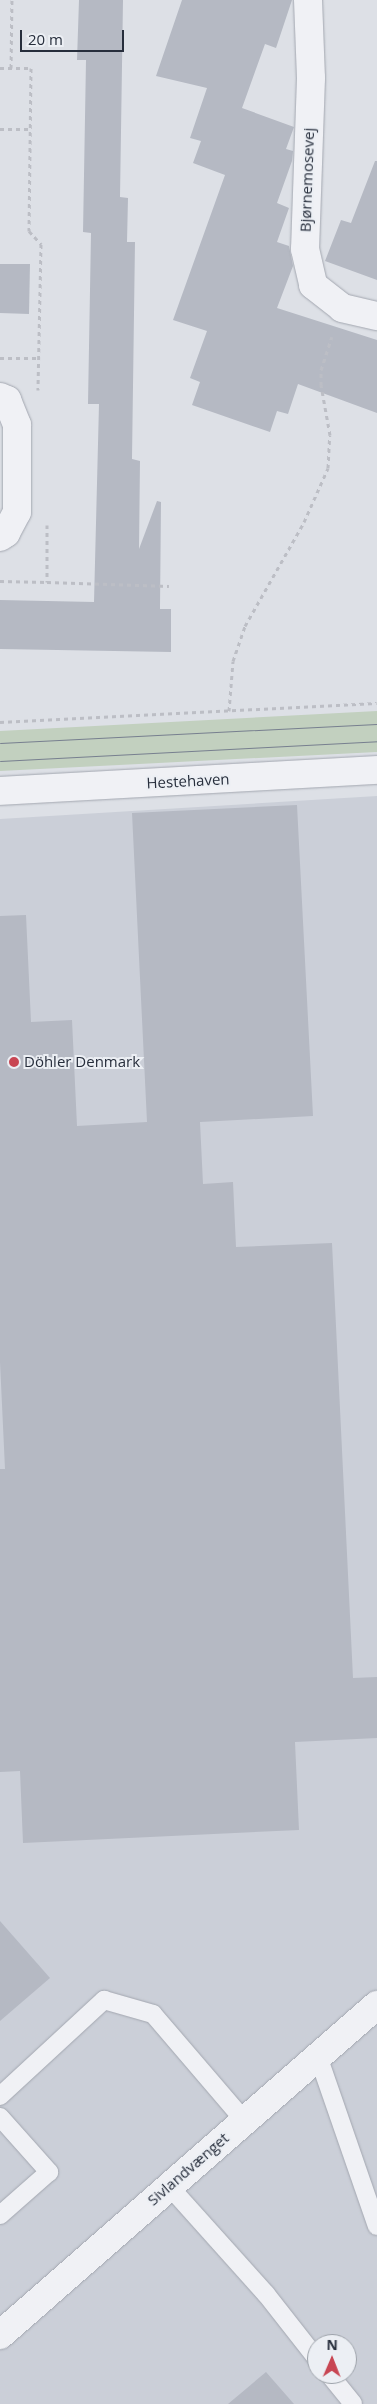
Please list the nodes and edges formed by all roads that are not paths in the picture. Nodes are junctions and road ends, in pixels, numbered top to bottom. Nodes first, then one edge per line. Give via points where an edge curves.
1 (308, 0) edge
2 (377, 316) edge
3 (0, 397) edge
4 (0, 537) edge
5 (377, 770) edge
6 (0, 791) edge
7 (377, 2005) edge
8 (318, 2056) junction
9 (0, 2096) edge
10 (0, 2117) edge
11 (244, 2120) junction
12 (169, 2186) junction
13 (0, 2215) edge
14 (377, 2226) edge
15 (0, 2334) edge
16 (307, 2345) edge
17 (337, 2384) edge
18 (353, 2404) edge

1 - 2 street, Bjørnemosevej via 311,78 305,250 313,285 342,308
3 - 4 street via 7,400 17,424 17,512 6,533
5 - 6 street, Hestehaven
7 - 8 street, Sivlandvænget
8 - 11 street, Sivlandvænget
8 - 14 lane
9 - 11 lane via 104,2000 153,2014
10 - 13 lane via 49,2172
11 - 12 street, Sivlandvænget
12 - 15 street, Sivlandvænget
12 - 16 lane via 266,2294
17 - 18 lane

